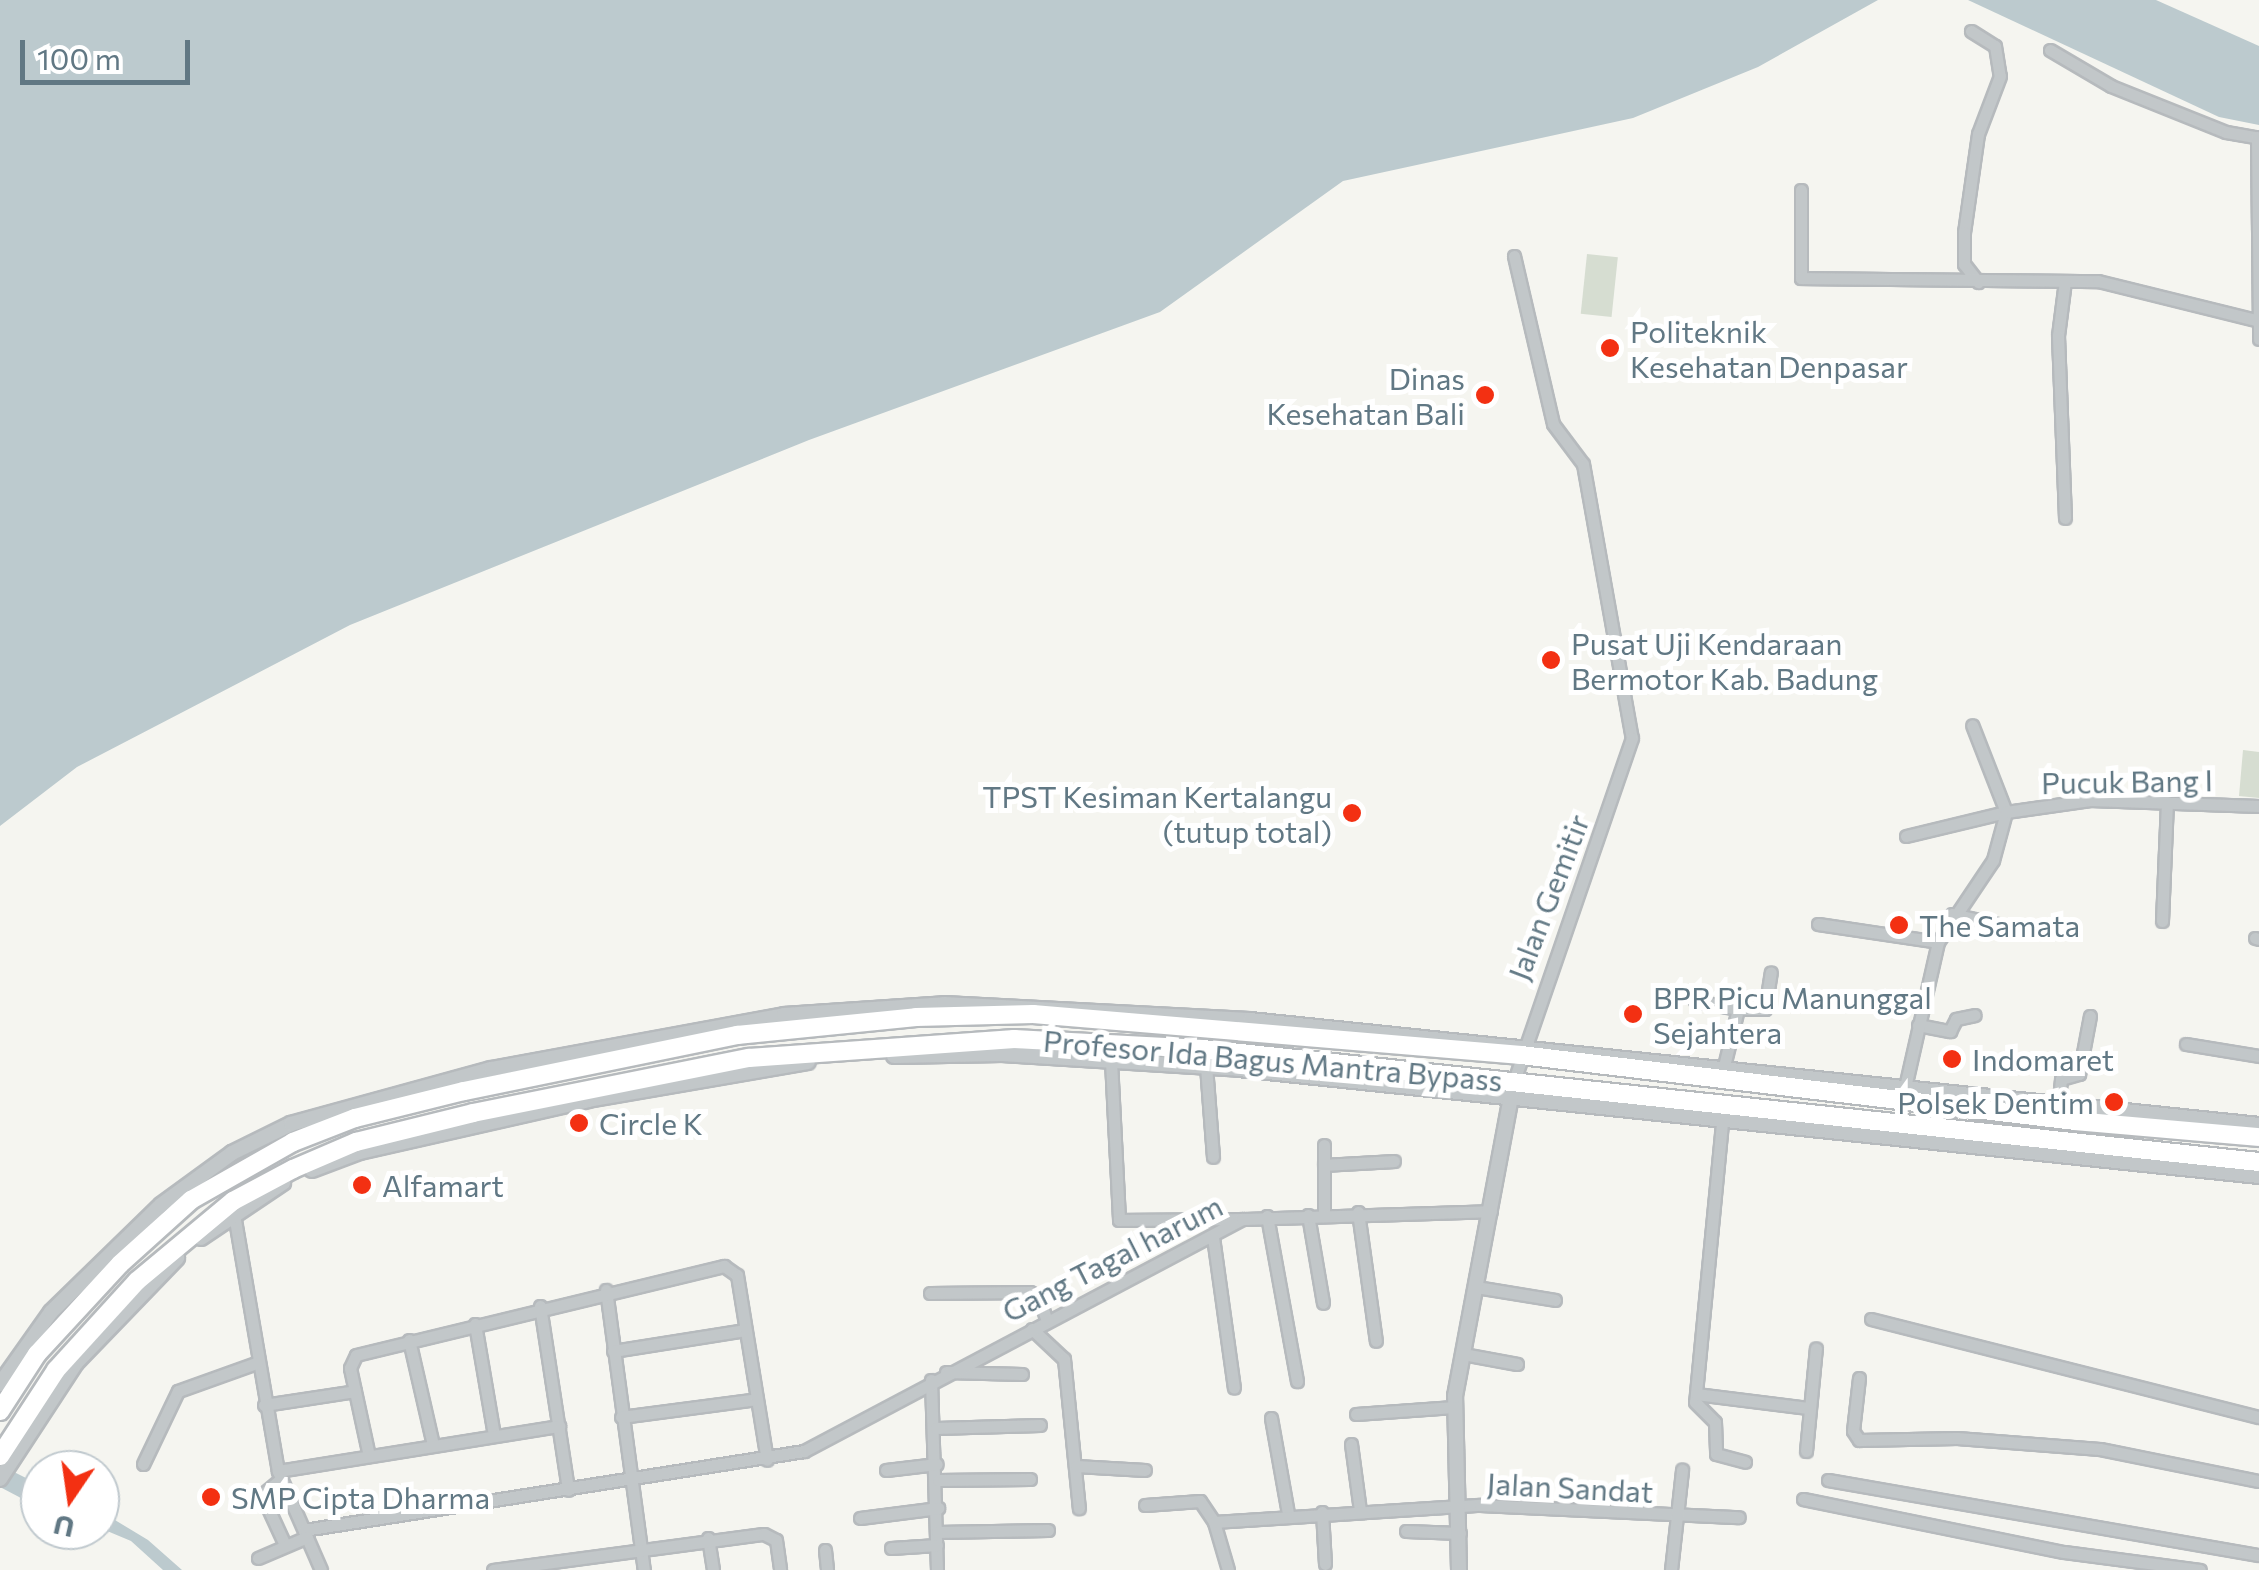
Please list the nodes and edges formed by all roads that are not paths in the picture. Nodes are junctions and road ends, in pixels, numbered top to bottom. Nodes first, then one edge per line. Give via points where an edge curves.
1 (1970, 31) dead end
2 (2050, 50) dead end
3 (2258, 137) edge
4 (1801, 190) dead end
5 (1514, 256) dead end
6 (2064, 281) junction
7 (1978, 282) junction
8 (2256, 320) junction
9 (2259, 339) edge
10 (2064, 518) dead end
11 (1972, 725) dead end
12 (2167, 802) junction
13 (2259, 806) edge
14 (2006, 812) junction
15 (1906, 836) dead end
16 (1952, 914) junction
17 (2162, 921) dead end
18 (1818, 924) dead end
19 (1997, 924) dead end
20 (1938, 942) junction
21 (1771, 972) dead end
22 (1695, 1002) dead end
23 (1738, 1009) junction
24 (1975, 1015) dead end
25 (2090, 1016) dead end
26 (1918, 1025) junction
27 (1050, 1040) junction
28 (2186, 1044) dead end
29 (1522, 1050) junction
30 (2259, 1056) edge
31 (1062, 1057) junction
32 (1111, 1060) junction
33 (1206, 1066) junction
34 (1723, 1070) junction
35 (1513, 1089) junction
36 (1903, 1094) junction
37 (2058, 1108) junction
38 (495, 1115) junction
39 (1722, 1123) junction
40 (2259, 1124) edge
41 (2163, 1128) junction
42 (1912, 1134) junction
43 (2259, 1137) edge
44 (1324, 1146) dead end
45 (2165, 1153) junction
46 (1214, 1157) dead end
47 (1394, 1161) dead end
48 (2259, 1162) edge
49 (1324, 1164) junction
50 (2259, 1176) edge
51 (1491, 1211) junction
52 (1358, 1212) junction
53 (234, 1214) junction
54 (1324, 1214) junction
55 (1308, 1215) junction
56 (1267, 1216) junction
57 (1196, 1219) junction
58 (1242, 1219) junction
59 (1213, 1238) junction
60 (1200, 1244) junction
61 (118, 1254) junction
62 (1476, 1287) junction
63 (606, 1290) junction
64 (930, 1294) dead end
65 (1554, 1300) dead end
66 (1323, 1303) dead end
67 (540, 1306) junction
68 (1871, 1318) dead end
69 (1046, 1319) junction
70 (475, 1324) junction
71 (1032, 1329) junction
72 (745, 1330) junction
73 (409, 1340) junction
74 (1376, 1341) dead end
75 (1816, 1348) dead end
76 (613, 1351) junction
77 (1463, 1354) junction
78 (256, 1363) junction
79 (1517, 1364) dead end
80 (945, 1372) junction
81 (1022, 1374) dead end
82 (1858, 1378) dead end
83 (931, 1380) junction
84 (1297, 1381) dead end
85 (0, 1384) edge
86 (1234, 1388) dead end
87 (354, 1391) junction
88 (1696, 1394) junction
89 (757, 1398) junction
90 (264, 1405) junction
91 (1454, 1407) junction
92 (1808, 1408) junction
93 (0, 1412) edge
94 (1356, 1414) dead end
95 (621, 1417) junction
96 (1271, 1418) dead end
97 (2259, 1418) edge
98 (1040, 1425) dead end
99 (558, 1426) junction
100 (936, 1428) junction
101 (494, 1436) junction
102 (1351, 1444) dead end
103 (433, 1445) junction
104 (1806, 1451) dead end
105 (7, 1452) edge
106 (369, 1456) junction
107 (767, 1460) junction
108 (1745, 1462) dead end
109 (143, 1464) dead end
110 (937, 1464) junction
111 (1076, 1466) junction
112 (886, 1470) dead end
113 (1145, 1470) dead end
114 (1682, 1470) dead end
115 (279, 1475) junction
116 (0, 1478) edge
117 (1030, 1479) dead end
118 (938, 1480) junction
119 (1828, 1480) dead end
120 (2259, 1481) edge
121 (628, 1483) junction
122 (568, 1490) junction
123 (1803, 1499) dead end
124 (1146, 1505) dead end
125 (1451, 1507) junction
126 (938, 1508) junction
127 (1080, 1508) dead end
128 (1360, 1511) junction
129 (1322, 1512) junction
130 (1288, 1513) junction
131 (1739, 1517) dead end
132 (860, 1518) dead end
133 (1677, 1518) junction
134 (1214, 1522) junction
135 (1048, 1530) dead end
136 (1406, 1531) dead end
137 (1460, 1533) junction
138 (306, 1534) junction
139 (708, 1538) junction
140 (937, 1538) junction
141 (285, 1546) junction
142 (641, 1548) junction
143 (891, 1548) dead end
144 (825, 1550) dead end
145 (2259, 1556) edge
146 (258, 1558) dead end
147 (575, 1564) edge
148 (1325, 1564) dead end
149 (321, 1570) edge
150 (492, 1570) edge
151 (644, 1570) edge
152 (713, 1570) edge
153 (780, 1570) edge
154 (827, 1570) edge
155 (937, 1570) edge
156 (1228, 1570) edge
157 (1458, 1570) edge
158 (1671, 1570) edge
159 (2200, 1570) edge

1 - 7 street via 1996,46 2000,76 1978,134 1964,232 1964,264
2 - 3 street via 2111,86 2226,132
3 - 8 street
4 - 7 street via 1799,277
5 - 29 street, Jalan Gemitir via 1553,424 1583,464 1632,738
6 - 7 street
6 - 8 street via 2098,281
6 - 10 street via 2058,336
8 - 9 street
11 - 14 street
12 - 13 street, Pucuk Bang I
12 - 14 street, Pucuk Bang I via 2053,803
12 - 17 street
14 - 15 street
14 - 16 street, Pucuk Bang I via 1993,860
16 - 19 street
16 - 20 street, Pucuk Bang I
18 - 20 street
20 - 26 street, Pucuk Bang I
21 - 23 street via 1765,1009
22 - 23 street
23 - 34 street
24 - 26 street via 1956,1019 1950,1031
25 - 37 street via 2079,1074 2062,1078
26 - 36 street, Pucuk Bang I
27 - 31 highway
27 - 35 highway, Profesor Ida Bagus Mantra Bypass
27 - 38 highway, Profesor Ida Bagus Mantra Bypass via 748,1058
28 - 30 street
29 - 34 street
29 - 35 street, Jalan Gemitir
29 - 36 highway, Profesor Ida Bagus Mantra Bypass
29 - 61 highway, Profesor Ida Bagus Mantra Bypass via 1013,1014 737,1035 493,1076 356,1118 293,1142 191,1200
31 - 32 street
31 - 38 street via 828,1059
32 - 33 street
32 - 57 street via 1119,1220
33 - 35 street
33 - 46 street
34 - 36 street
35 - 39 street
35 - 42 highway, Profesor Ida Bagus Mantra Bypass
35 - 51 street, Jalan Gemitir
36 - 37 street
36 - 41 highway, Profesor Ida Bagus Mantra Bypass
37 - 40 street
38 - 53 street via 322,1166
38 - 105 highway, Profesor Ida Bagus Mantra Bypass via 356,1142 233,1202 94,1324
39 - 42 street
39 - 88 street
41 - 43 highway, Profesor Ida Bagus Mantra Bypass
41 - 45 highway
42 - 45 highway, Profesor Ida Bagus Mantra Bypass
42 - 50 street
44 - 49 street
45 - 48 highway, Profesor Ida Bagus Mantra Bypass
47 - 49 street
49 - 54 street
51 - 52 street, Gang Tagal harum
51 - 62 street, Jalan Gemitir
52 - 54 street, Gang Tagal harum
52 - 74 street
53 - 78 street
53 - 105 street via 178,1256 94,1342
54 - 55 street, Gang Tagal harum
55 - 56 street, Gang Tagal harum
55 - 66 street
56 - 58 street, Gang Tagal harum
56 - 84 street
57 - 58 street
57 - 60 street
58 - 59 street, Gang Tagal harum
59 - 60 street, Gang Tagal harum
59 - 86 street
60 - 69 street, Gang Tagal harum
61 - 85 street via 50,1312
61 - 93 highway, Profesor Ida Bagus Mantra Bypass via 37,1354
62 - 65 street
62 - 77 street, Jalan Gemitir
63 - 67 street
63 - 72 street via 731,1268
63 - 76 street
64 - 69 street via 1030,1292
67 - 70 street
67 - 99 street
68 - 97 street
69 - 71 street, Gang Tagal harum
70 - 73 street
70 - 101 street
71 - 80 street, Gang Tagal harum
71 - 111 street via 1064,1359
72 - 76 street
72 - 89 street
73 - 87 street via 351,1360
73 - 103 street
75 - 92 street
76 - 95 street
77 - 79 street
77 - 91 street, Jalan Gemitir
78 - 90 street
78 - 109 street via 178,1391
80 - 81 street
80 - 83 street, Gang Tagal harum
82 - 120 street via 1859,1440 1957,1438 2100,1449
83 - 100 street
83 - 107 street, Gang Tagal harum
87 - 90 street
87 - 106 street
88 - 92 street
88 - 108 street via 1695,1402 1715,1422 1716,1454
89 - 95 street
89 - 107 street
90 - 115 street
91 - 94 street
91 - 125 street, Jalan Gemitir
92 - 104 street
95 - 121 street
96 - 130 street
98 - 100 street
99 - 101 street
99 - 122 street
100 - 110 street
101 - 103 street
102 - 128 street
103 - 106 street
105 - 116 street
106 - 115 street
107 - 121 street, Gang Tagal harum
110 - 112 street
110 - 118 street
111 - 113 street
111 - 127 street
114 - 133 street
115 - 138 street
115 - 141 street via 262,1495
117 - 118 street
118 - 126 street
119 - 145 street
121 - 122 street, Gang Tagal harum
121 - 142 street
122 - 138 street, Gang Tagal harum
123 - 159 street via 2064,1552
124 - 134 street via 1196,1499
125 - 128 street, Jalan Sandat
125 - 133 street, Jalan Sandat
125 - 137 street, Jalan Gemitir
126 - 132 street
126 - 140 street
128 - 129 street, Jalan Sandat
129 - 130 street, Jalan Sandat
129 - 148 street
130 - 134 street, Jalan Sandat
131 - 133 street, Jalan Sandat
133 - 158 street
134 - 156 street
135 - 140 street
136 - 137 street
137 - 157 street, Jalan Gemitir
138 - 141 street, Gang Tagal harum
138 - 149 street
139 - 142 street
139 - 152 street
139 - 153 street via 774,1537
140 - 143 street
140 - 155 street
141 - 146 street, Gang Tagal harum
142 - 147 street
142 - 151 street
144 - 154 street
147 - 150 street

